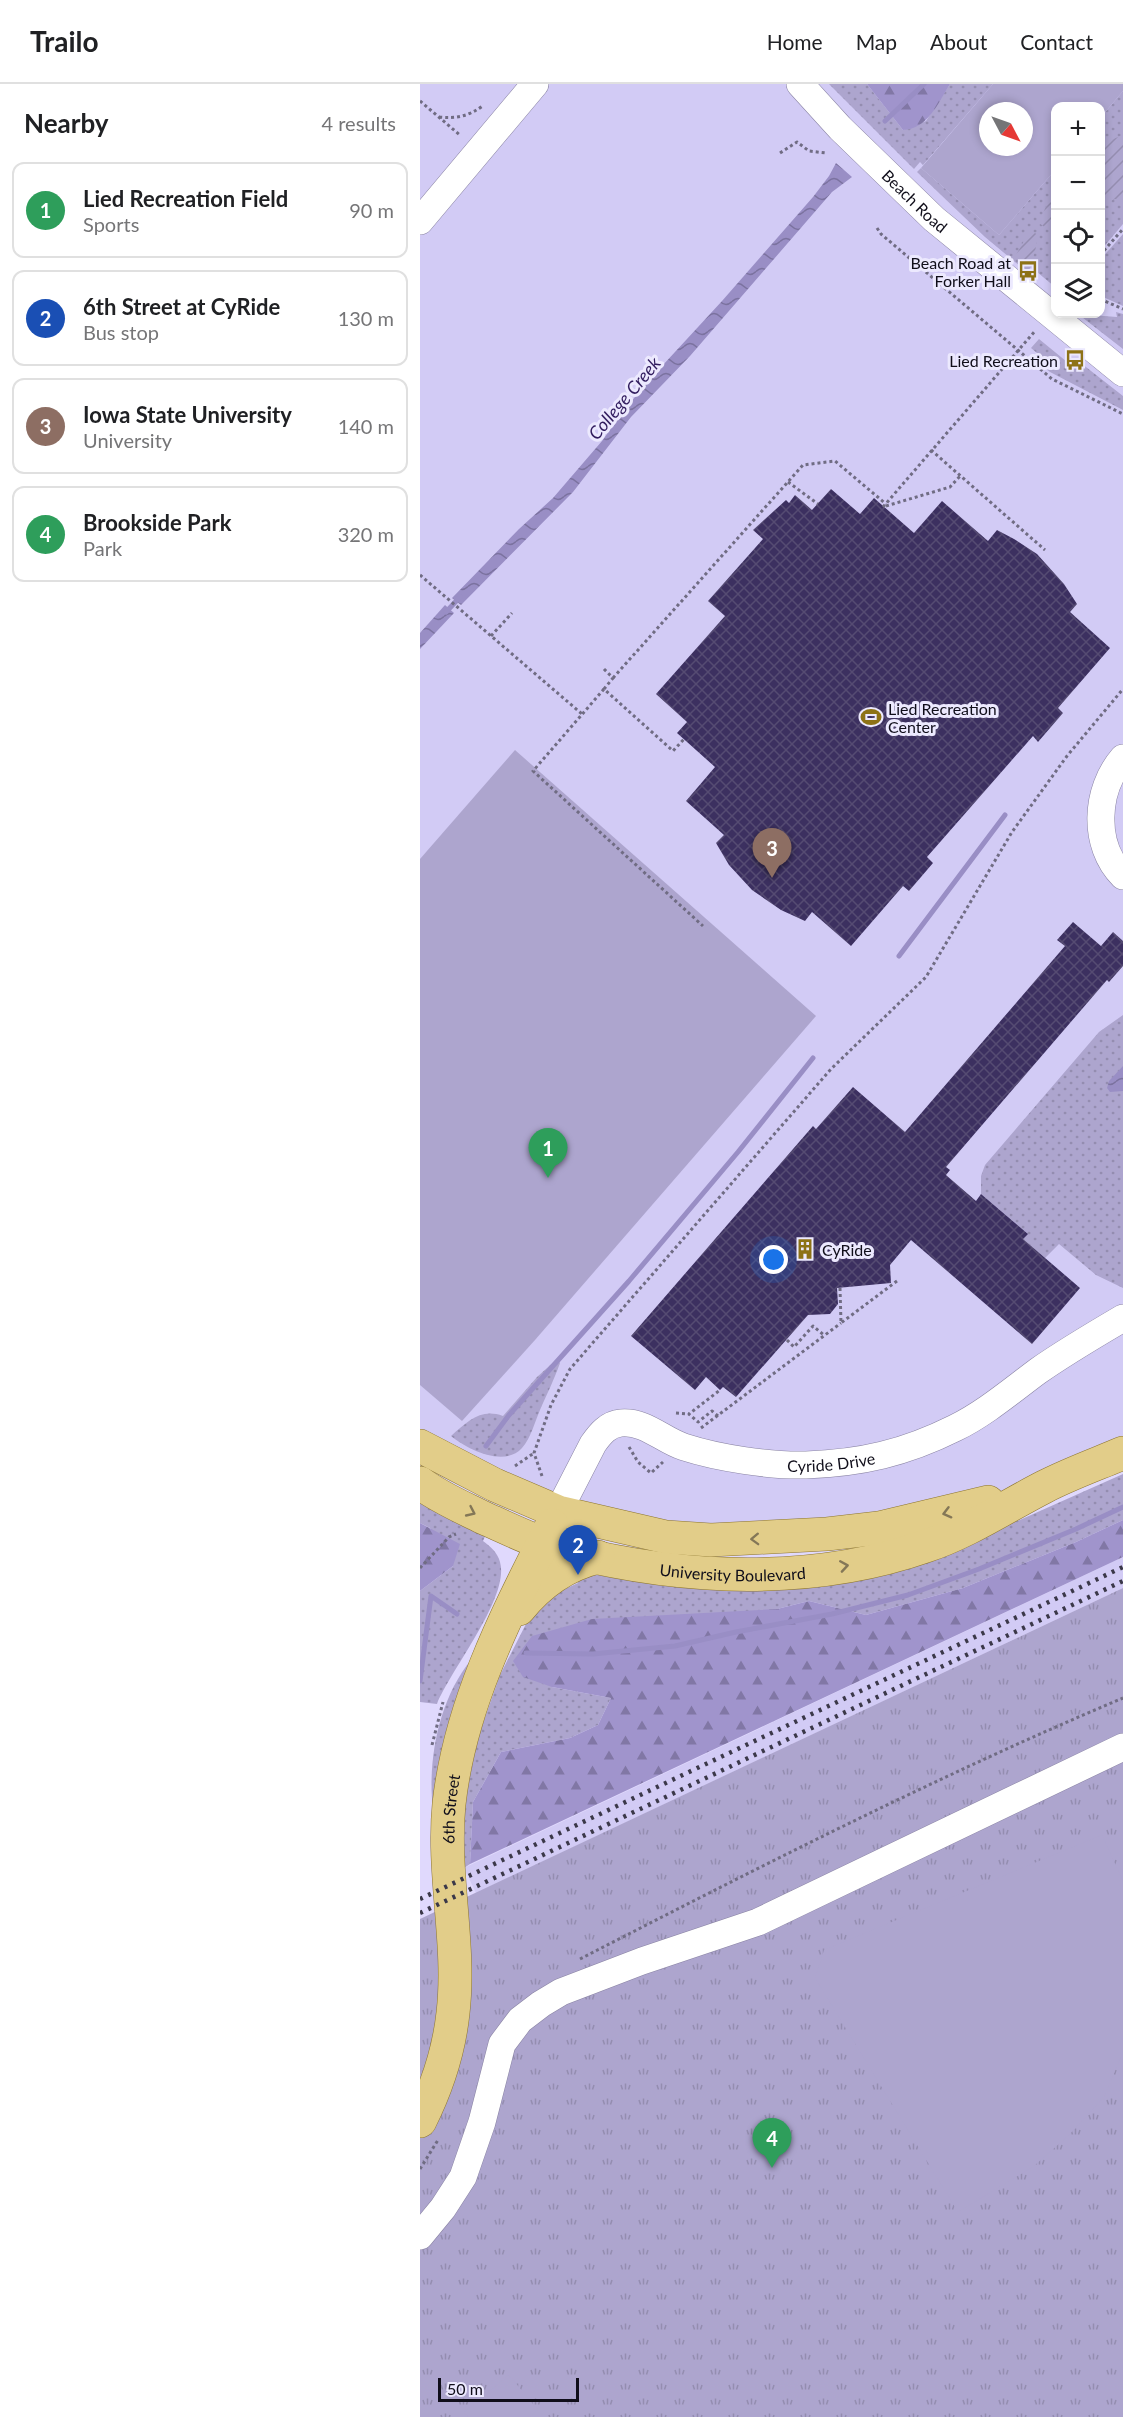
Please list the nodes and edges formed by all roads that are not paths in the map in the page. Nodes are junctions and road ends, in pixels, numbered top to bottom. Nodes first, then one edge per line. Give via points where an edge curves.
1 (535, 84) edge
2 (801, 84) edge
3 (420, 221) edge
4 (1123, 373) edge
5 (1123, 758) edge
6 (1123, 876) edge
7 (1123, 1318) edge
8 (420, 1446) edge
9 (1123, 1453) edge
10 (420, 1483) edge
11 (1044, 1487) junction
12 (558, 1512) junction
13 (543, 1543) junction
14 (598, 1557) junction
15 (502, 1630) junction
16 (1123, 1747) edge
17 (431, 2127) edge
18 (420, 2236) edge

1 - 3 street
2 - 4 street, Beach Road via 840,128 934,219
5 - 6 street via 1107,783 1101,831 1107,857
7 - 12 street, Cyride Drive via 956,1428 866,1460 804,1465 716,1457 681,1446 638,1424 610,1426 599,1434
8 - 12 main road, University Boulevard
9 - 11 main road, University Boulevard
10 -> 13 main road, University Boulevard via 452,1503
11 -> 12 main road, University Boulevard via 879,1528 757,1539 666,1537
14 -> 11 main road, University Boulevard via 663,1569 735,1575 846,1565 927,1546
12 - 13 main road, 6th Street
13 - 14 main road, University Boulevard
13 - 15 main road, 6th Street
14 - 15 main road via 567,1567 550,1578 530,1595
15 - 17 main road, 6th Street via 485,1666 454,1763 447,1852 453,2012
16 - 18 street via 758,1922 642,1961 561,1992 541,2004 520,2020 502,2044 463,2177

